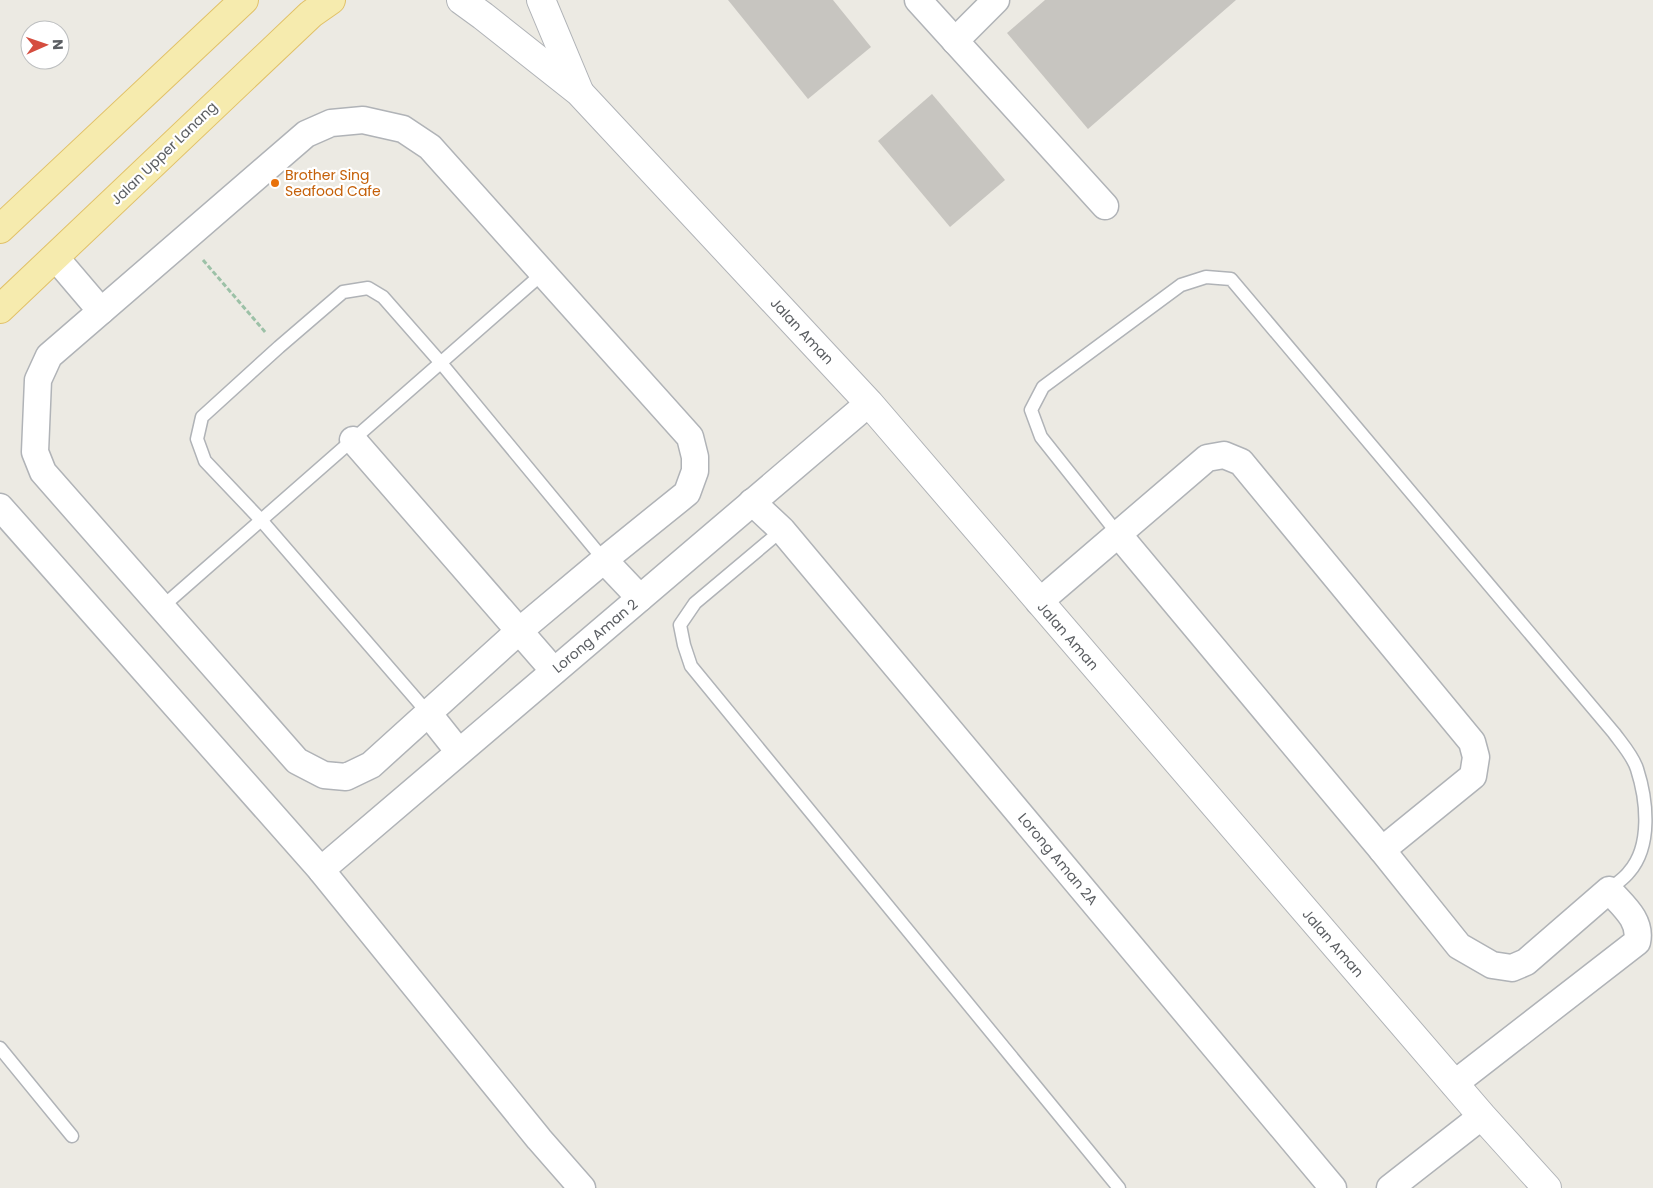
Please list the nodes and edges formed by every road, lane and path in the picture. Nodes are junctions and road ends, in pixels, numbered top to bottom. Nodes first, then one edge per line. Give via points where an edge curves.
1 (244, 0) edge
2 (331, 0) edge
3 (461, 0) edge
4 (541, 0) edge
5 (918, 0) edge
6 (996, 0) edge
7 (955, 41) junction
8 (579, 92) junction
9 (1105, 206) dead end
10 (0, 230) edge
11 (184, 239) junction
12 (55, 257) junction
13 (542, 274) junction
14 (0, 309) edge
15 (101, 311) junction
16 (279, 347) junction
17 (441, 363) junction
18 (869, 403) junction
19 (353, 440) junction
20 (752, 502) junction
21 (0, 507) edge
22 (261, 520) junction
23 (782, 530) junction
24 (1118, 534) junction
25 (604, 560) junction
26 (640, 598) junction
27 (1039, 602) junction
28 (162, 607) junction
29 (518, 632) junction
30 (554, 671) junction
31 (428, 713) junction
32 (459, 752) junction
33 (1382, 850) junction
34 (320, 870) junction
35 (1609, 890) junction
36 (0, 1048) edge
37 (1454, 1084) junction
38 (1482, 1116) junction
39 (72, 1136) dead end
40 (582, 1188) edge
41 (1119, 1188) edge
42 (1333, 1188) edge
43 (1390, 1188) edge
44 (1547, 1188) edge

1 - 10 main road
2 - 12 main road, Jalan Upper Lanang via 311,14
3 - 8 street
4 - 8 street
5 - 7 street
6 - 7 street
7 - 9 street
8 - 18 street, Jalan Aman
11 - 13 street via 306,134 331,123 363,120 403,129 430,147
11 - 15 street
11 - 16 path
12 - 14 main road, Jalan Upper Lanang
12 - 15 street
13 - 17 lane
13 - 25 street via 690,437 696,457 687,493
15 - 28 street via 49,356 38,380 35,452 43,472
16 - 17 lane via 343,292 368,288 383,297
16 - 22 lane via 202,416 197,438 205,461
17 - 19 lane
17 - 25 lane
18 - 20 street, Lorong Aman 2
18 - 27 street, Jalan Aman
19 - 22 lane
19 - 29 street
20 - 23 street, Lorong Aman 2A
20 - 26 street, Lorong Aman 2
21 - 34 street
22 - 28 lane
22 - 31 lane
23 - 41 lane via 695,603 680,625 691,666
23 - 42 street, Lorong Aman 2A
24 - 27 street
24 - 33 street
24 - 33 street via 1207,458 1224,455 1241,462 1472,742 1476,757 1473,776
24 - 35 lane via 1041,437 1031,410 1043,387 1181,285 1206,277 1232,280 1614,733 1636,767 1644,799 1645,828 1640,854 1629,872
25 - 26 street
25 - 29 street
26 - 30 street, Lorong Aman 2
27 - 37 street, Jalan Aman
28 - 31 street via 297,761 324,776 346,777 371,765
29 - 30 street
29 - 31 street
30 - 32 street, Lorong Aman 2
31 - 32 street
32 - 34 street, Lorong Aman 2
33 - 35 street via 1459,946 1492,965 1512,968 1526,962
34 - 40 street
35 - 37 street via 1636,921 1637,942
36 - 39 lane
37 - 38 street, Jalan Aman
38 - 43 street
38 - 44 street, Jalan Aman

